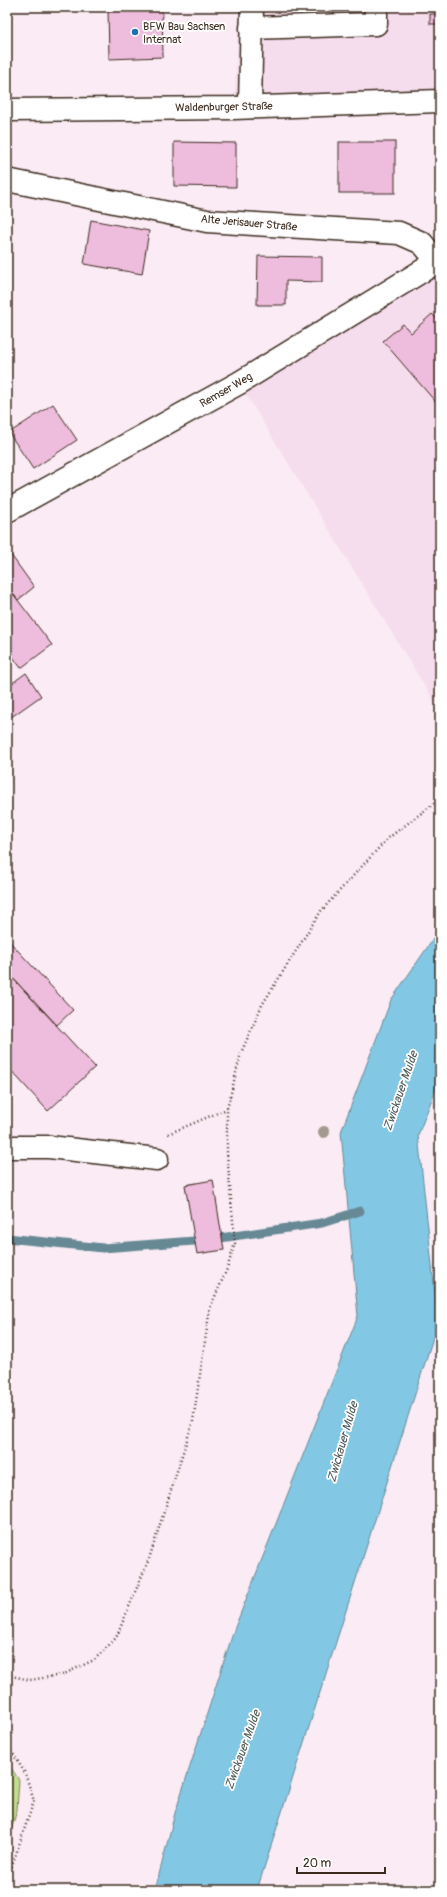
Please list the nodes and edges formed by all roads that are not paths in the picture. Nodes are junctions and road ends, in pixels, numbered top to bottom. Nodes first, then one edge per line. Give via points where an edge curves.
1 (376, 7) edge
2 (252, 18) edge
3 (440, 101) edge
4 (250, 107) junction
5 (7, 110) edge
6 (7, 180) edge
7 (439, 260) edge
8 (7, 511) edge
9 (7, 1147) edge
10 (157, 1159) dead end

1 - 2 street via 376,24
2 - 4 street
3 - 4 street, Waldenburger Straße
4 - 5 street, Waldenburger Straße
6 - 7 street, Alte Jerisauer Straße via 207,221 399,233 422,243
7 - 8 street, Remser Weg via 239,383
9 - 10 street via 49,1147

